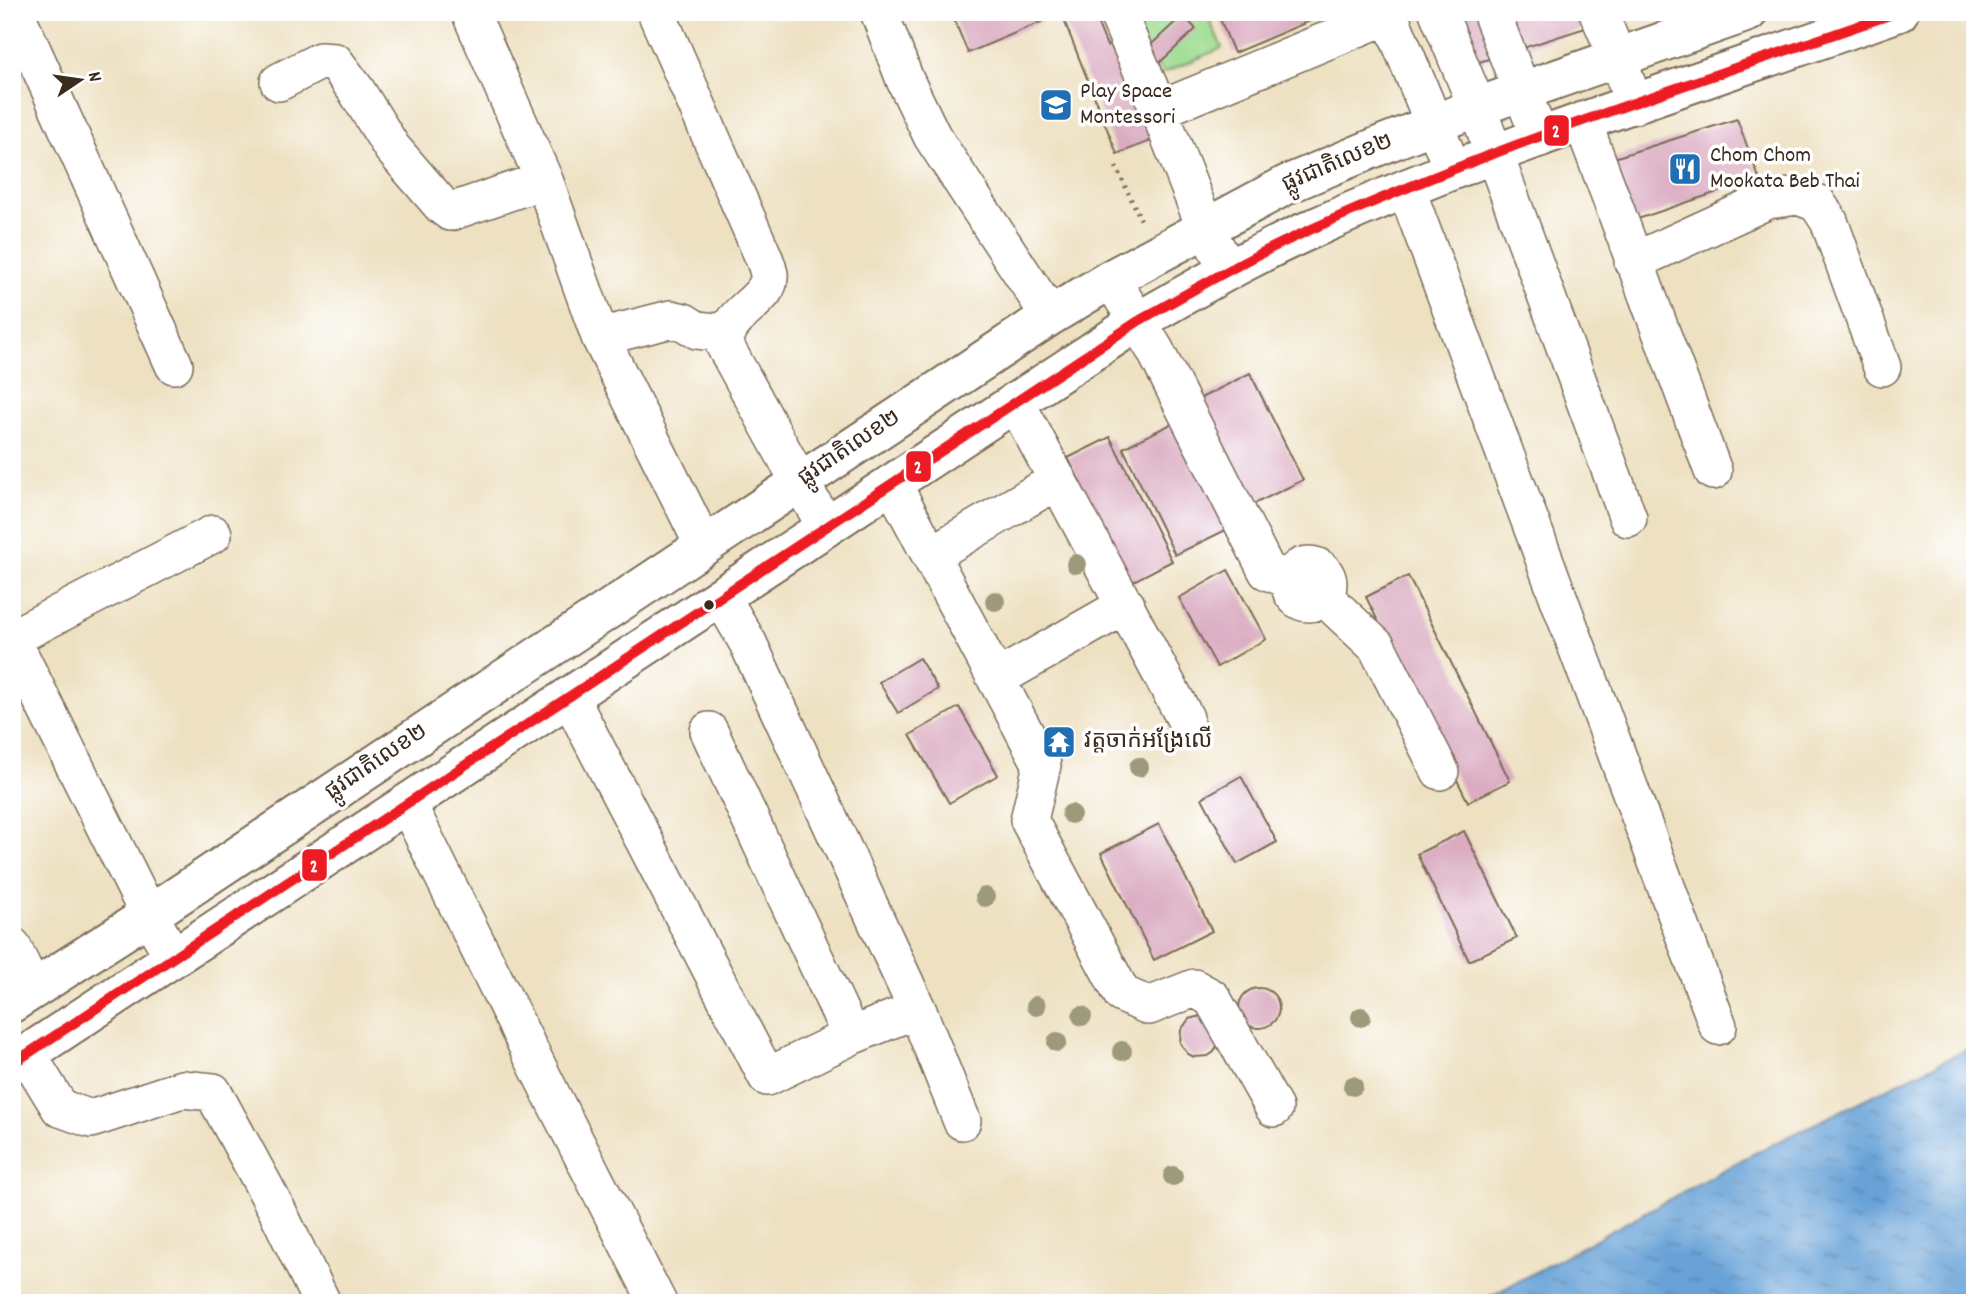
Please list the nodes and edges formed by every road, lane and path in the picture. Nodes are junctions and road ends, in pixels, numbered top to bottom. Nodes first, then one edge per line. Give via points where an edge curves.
1 (470, 12) edge
2 (656, 12) edge
3 (880, 12) edge
4 (1117, 12) edge
5 (1438, 12) edge
6 (1491, 12) edge
7 (1598, 12) edge
8 (1748, 12) edge
9 (1899, 12) edge
10 (16, 22) edge
11 (1618, 58) junction
12 (1567, 75) junction
13 (279, 82) dead end
14 (1523, 91) junction
15 (1634, 105) junction
16 (1477, 107) junction
17 (1159, 110) junction
18 (1583, 123) junction
19 (1434, 124) junction
20 (1541, 138) junction
21 (1494, 156) junction
22 (1116, 167) dead end
23 (1453, 170) junction
24 (544, 180) junction
25 (1406, 188) junction
26 (1205, 227) junction
27 (1157, 253) junction
28 (1633, 262) junction
29 (1229, 271) junction
30 (1111, 278) junction
31 (1050, 316) junction
32 (1137, 322) junction
33 (725, 333) junction
34 (600, 337) junction
35 (174, 365) dead end
36 (1882, 367) dead end
37 (1015, 401) junction
38 (1713, 471) dead end
39 (1058, 480) junction
40 (800, 483) junction
41 (892, 483) junction
42 (1628, 518) dead end
43 (827, 527) junction
44 (213, 534) dead end
45 (704, 546) junction
46 (931, 555) junction
47 (721, 596) junction
48 (1126, 605) junction
49 (12, 639) edge
50 (996, 679) junction
51 (569, 696) junction
52 (1185, 718) dead end
53 (709, 731) dead end
54 (1440, 771) dead end
55 (407, 803) junction
56 (149, 915) junction
57 (12, 946) edge
58 (174, 958) junction
59 (22, 996) edge
60 (916, 1009) junction
61 (1718, 1026) dead end
62 (851, 1036) junction
63 (20, 1059) edge
64 (1274, 1108) dead end
65 (962, 1121) dead end
66 (321, 1303) edge
67 (658, 1303) edge

1 - 24 street
2 - 33 street via 769,274 765,290
3 - 31 street via 932,136
4 - 17 street
5 - 16 street
6 - 14 street
7 - 11 street
8 - 11 main road, ផ្លូវជាតិលេខ២
9 - 15 main road
10 - 35 street
11 - 12 main road, ផ្លូវជាតិលេខ២
11 - 15 street
12 - 14 main road, ផ្លូវជាតិលេខ២
12 - 18 main road
13 - 24 street via 320,61 335,62 392,148 450,212
14 - 16 main road, ផ្លូវជាតិលេខ២
14 - 20 street
15 - 18 main road
16 - 19 main road, ផ្លូវជាតិលេខ២
16 - 21 street
17 - 19 street via 1389,15
17 - 26 street
18 - 20 main road
18 - 28 street
19 - 23 street
19 - 26 main road, ផ្លូវជាតិលេខ២ via 1288,184
20 - 21 main road
21 - 23 main road
21 - 42 street
22 - 27 path
23 - 25 main road
24 - 34 street
25 - 29 main road
25 - 61 street
26 - 27 main road, ផ្លូវជាតិលេខ២
26 - 29 street
27 - 30 main road, ផ្លូវជាតិលេខ២
28 - 36 street via 1768,200 1798,196 1817,203 1829,221
28 - 38 street
29 - 32 main road
30 - 31 main road, ផ្លូវជាតិលេខ២
30 - 32 street
31 - 40 main road, ផ្លូវជាតិលេខ២
32 - 37 main road
32 - 54 street via 1267,571 1290,580 1303,565 1322,569 1328,588 1323,596 1377,647
33 - 34 street via 697,330 671,319
33 - 40 street via 725,346
34 - 45 street
37 - 39 street
37 - 41 main road
39 - 46 street
39 - 48 street
40 - 43 street
40 - 45 main road, ផ្លូវជាតិលេខ២
41 - 43 main road
41 - 46 street
43 - 47 main road
44 - 49 street
45 - 56 main road, ផ្លូវជាតិលេខ២
46 - 50 street
47 - 51 main road
47 - 60 street via 748,643
48 - 50 street
48 - 52 street
49 - 56 street
50 - 64 street via 1042,765 1029,820 1122,994 1149,1006 1194,988 1212,998
51 - 55 main road
51 - 62 street via 767,1077
53 - 62 street
55 - 58 main road
55 - 67 street
56 - 58 street
56 - 59 main road, ផ្លូវជាតិលេខ២
57 - 59 street
58 - 63 main road
60 - 62 street
60 - 65 street
63 - 66 street via 60,1108 91,1119 182,1089 213,1092

